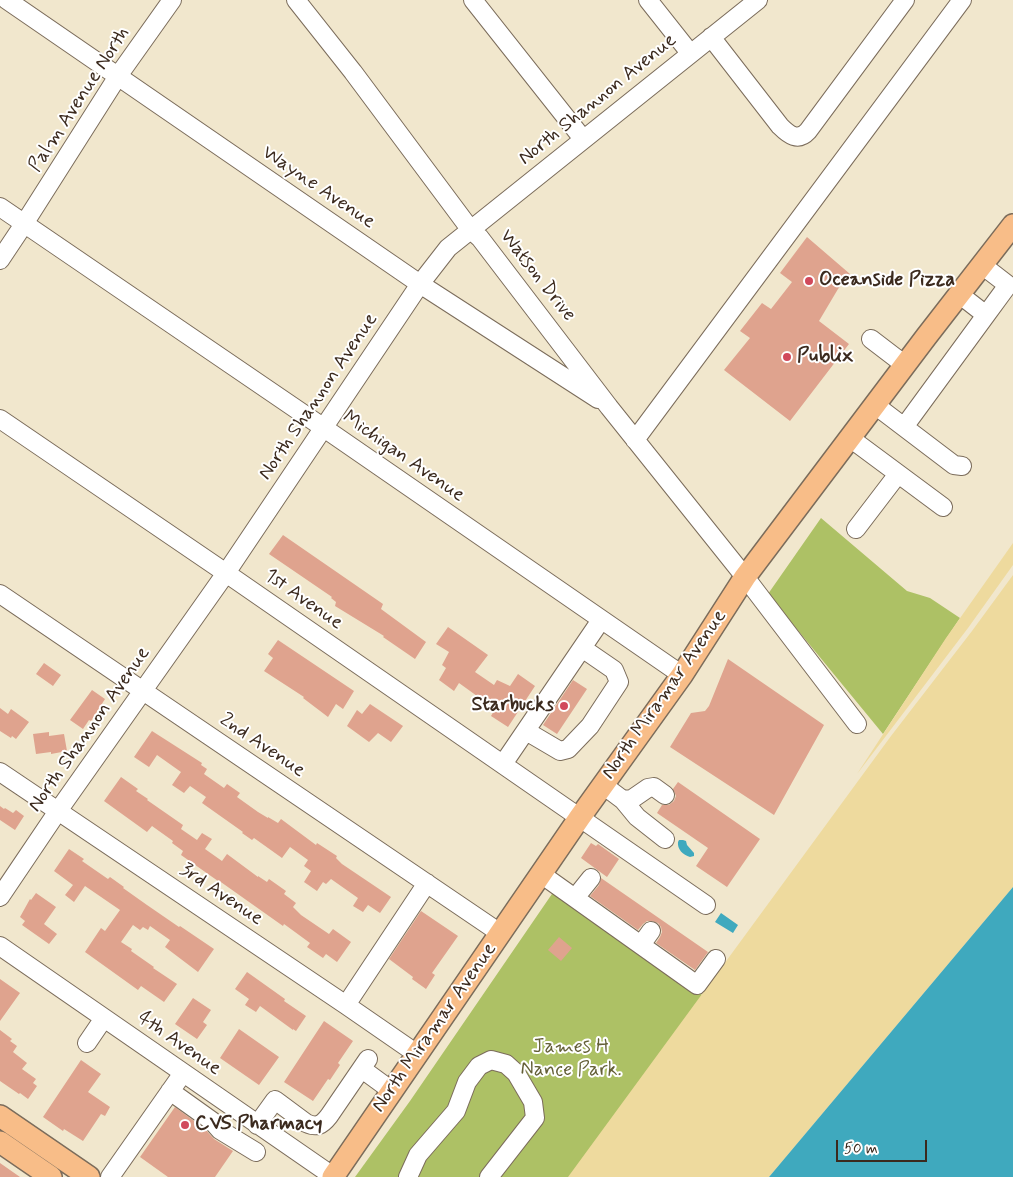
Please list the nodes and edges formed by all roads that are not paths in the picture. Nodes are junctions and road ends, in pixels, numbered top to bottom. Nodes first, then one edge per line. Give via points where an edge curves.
1 (7, 0) edge
2 (172, 0) edge
3 (296, 0) edge
4 (473, 0) edge
5 (648, 0) edge
6 (758, 0) edge
7 (905, 0) edge
8 (962, 0) edge
9 (712, 37) junction
10 (690, 53) junction
11 (118, 76) junction
12 (583, 139) junction
13 (0, 207) edge
14 (24, 224) junction
15 (1013, 225) edge
16 (470, 229) junction
17 (0, 260) edge
18 (982, 265) junction
19 (420, 284) junction
20 (959, 294) junction
21 (986, 315) junction
22 (872, 338) dead end
23 (905, 365) junction
24 (875, 405) junction
25 (609, 407) junction
26 (0, 419) edge
27 (904, 427) junction
28 (324, 428) junction
29 (850, 438) junction
30 (635, 440) junction
31 (962, 466) dead end
32 (898, 474) junction
33 (943, 508) dead end
34 (856, 529) dead end
35 (226, 573) junction
36 (745, 577) junction
37 (0, 594) edge
38 (601, 620) junction
39 (582, 648) junction
40 (682, 675) junction
41 (143, 691) junction
42 (856, 724) dead end
43 (526, 731) junction
44 (503, 764) junction
45 (0, 772) edge
46 (603, 785) junction
47 (666, 795) dead end
48 (623, 800) junction
49 (58, 812) junction
50 (580, 818) junction
51 (665, 839) dead end
52 (541, 874) junction
53 (591, 878) dead end
54 (427, 883) junction
55 (0, 897) edge
56 (575, 898) junction
57 (706, 905) dead end
58 (651, 931) dead end
59 (500, 933) junction
60 (641, 945) junction
61 (0, 946) edge
62 (716, 959) dead end
63 (346, 1005) junction
64 (104, 1018) junction
65 (87, 1043) dead end
66 (417, 1054) junction
67 (182, 1073) junction
68 (170, 1091) junction
69 (392, 1091) junction
70 (0, 1116) edge
71 (257, 1125) junction
72 (0, 1142) edge
73 (256, 1152) dead end
74 (50, 1177) edge
75 (89, 1177) edge
76 (110, 1177) edge
77 (334, 1177) edge
78 (408, 1177) edge
79 (489, 1177) edge

1 - 11 street, Wayne Avenue
2 - 11 street, Palm Avenue North
3 - 16 street, Watson Drive
4 - 12 street
5 - 10 street
6 - 9 street, North Shannon Avenue
7 - 9 street via 808,131 799,137 787,133 780,126
8 - 30 street
9 - 10 street, North Shannon Avenue
10 - 12 street, North Shannon Avenue
11 - 14 street, Palm Avenue North
11 - 19 street, Wayne Avenue
12 - 16 street, North Shannon Avenue
13 - 14 street, Michigan Avenue
14 - 17 street, Palm Avenue North
14 - 28 street, Michigan Avenue
15 - 18 main road, North Miramar Avenue
16 - 19 street, North Shannon Avenue via 448,248
16 - 25 street, Watson Drive
18 - 20 main road, North Miramar Avenue
18 - 21 street via 1008,285
19 - 25 street, Wayne Avenue
19 - 28 street, North Shannon Avenue
20 - 21 street
20 - 23 main road, North Miramar Avenue
21 - 27 street
22 - 23 street
23 - 24 main road, North Miramar Avenue
24 - 27 street
24 - 29 main road, North Miramar Avenue
25 - 30 street, Watson Drive
26 - 35 street, 1st Avenue
27 - 31 street via 954,465
28 - 35 street, North Shannon Avenue
28 - 38 street, Michigan Avenue
29 - 32 street
29 - 36 main road, North Miramar Avenue
30 - 36 street, Watson Drive
32 - 33 street
32 - 34 street
35 - 41 street, North Shannon Avenue
35 - 44 street, 1st Avenue
36 - 40 main road, North Miramar Avenue
36 - 42 street, Watson Drive
37 - 41 street, 2nd Avenue
38 - 39 street
38 - 40 street, Michigan Avenue
39 - 43 street
39 - 43 street via 614,670 619,682 590,726 568,749 560,751
40 - 46 main road, North Miramar Avenue
41 - 49 street, North Shannon Avenue
41 - 54 street, 2nd Avenue
43 - 44 street
44 - 50 street, 1st Avenue
45 - 49 street, 3rd Avenue
46 - 48 street
46 - 50 main road, North Miramar Avenue
47 - 48 street via 654,787 632,799
48 - 51 street via 637,817
49 - 55 street, North Shannon Avenue
49 - 63 street, 3rd Avenue
50 - 52 main road, North Miramar Avenue
50 - 57 street, 1st Avenue
52 - 56 street
52 - 59 main road, North Miramar Avenue
53 - 56 street
54 - 59 street, 2nd Avenue
54 - 63 street
56 - 60 street
58 - 60 street
59 - 66 main road, North Miramar Avenue
60 - 62 street via 697,985
61 - 64 street, 4th Avenue
63 - 66 street, 3rd Avenue
64 - 65 street
64 - 67 street, 4th Avenue
66 - 69 main road, North Miramar Avenue
67 - 68 street
67 - 71 street, 4th Avenue
68 - 73 street via 220,1130
68 - 76 street
69 - 71 street via 365,1064 322,1124 312,1126 306,1123 275,1100
69 - 77 main road, North Miramar Avenue
70 - 75 main road
71 - 77 street, 4th Avenue
72 - 74 main road
78 - 79 street via 418,1155 456,1111 467,1082 479,1066 492,1060 506,1064 516,1073 533,1102 535,1118

